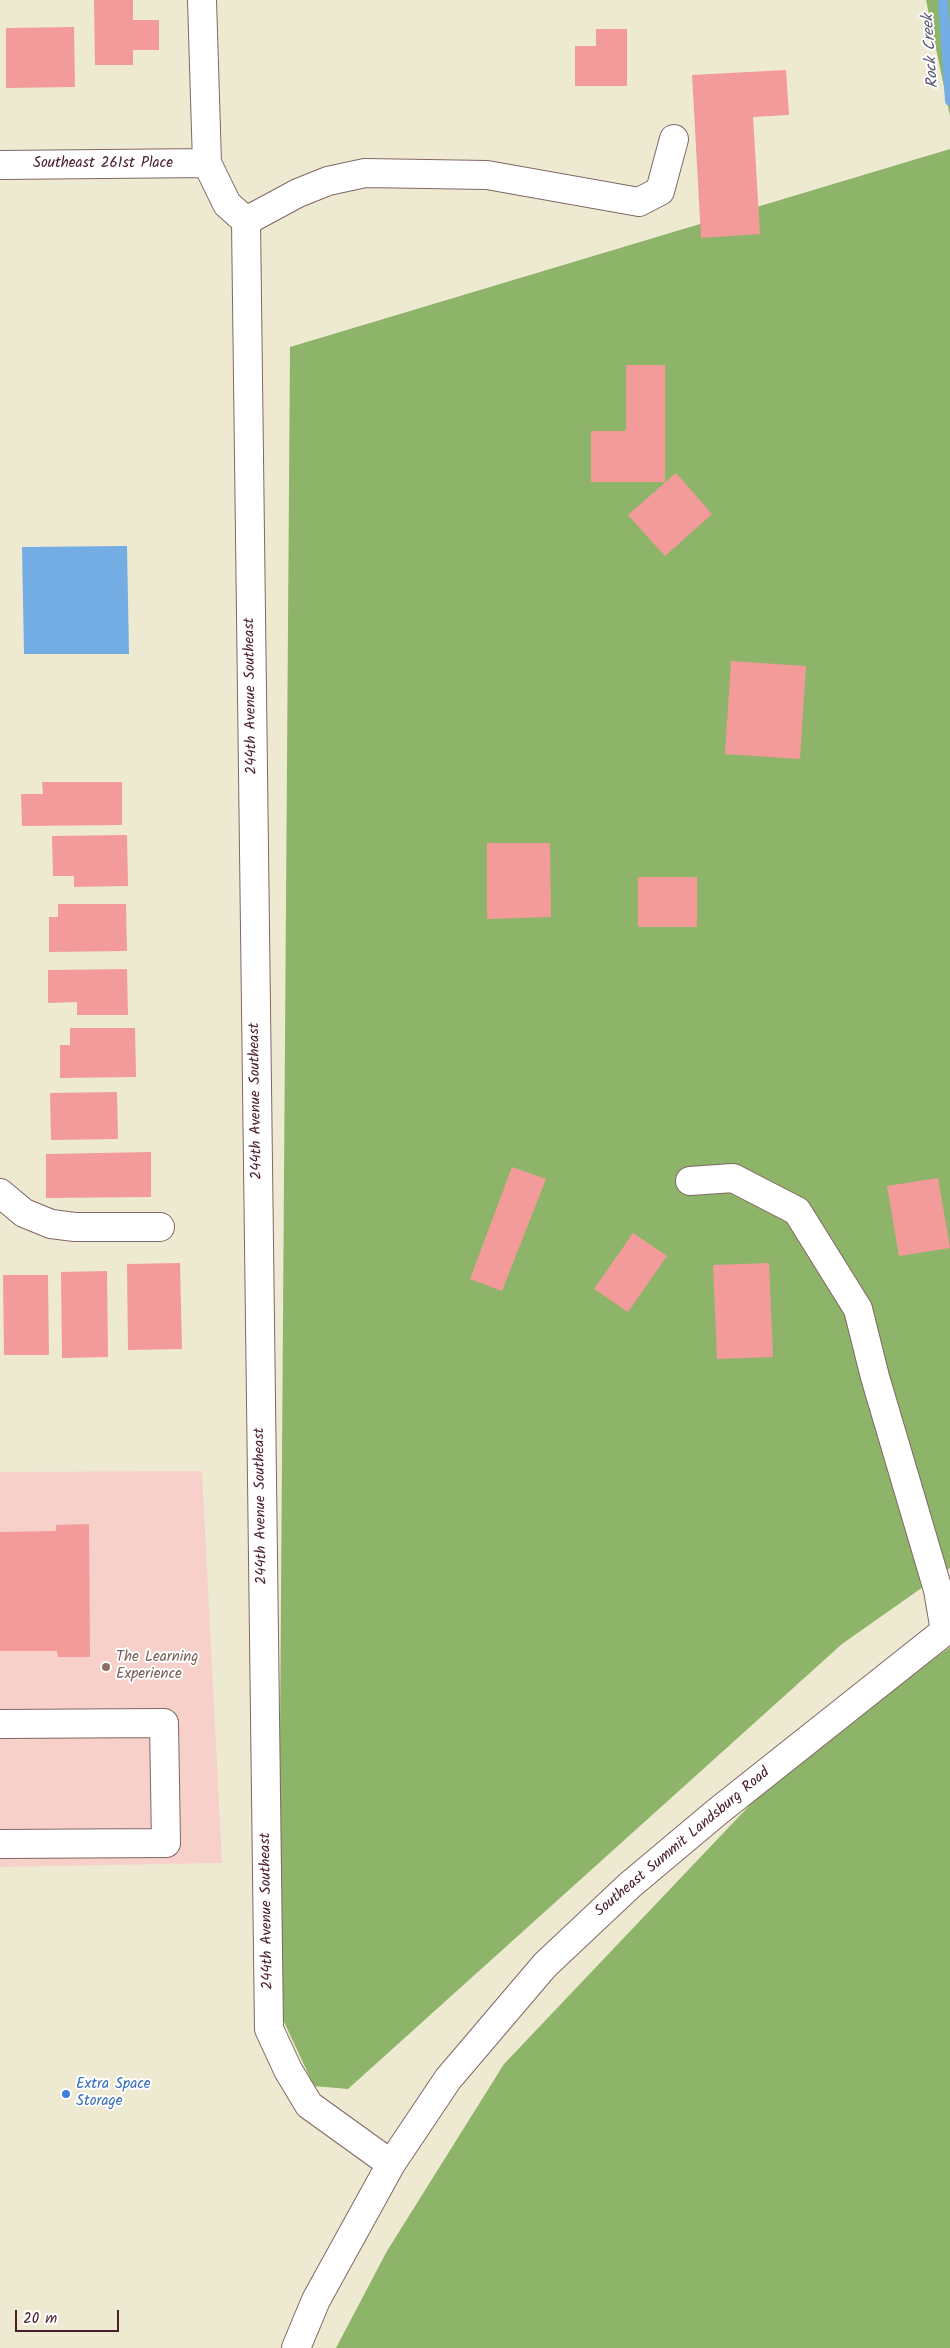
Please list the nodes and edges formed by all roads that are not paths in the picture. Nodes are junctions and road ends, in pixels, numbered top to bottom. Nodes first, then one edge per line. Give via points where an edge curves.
1 (202, 0) edge
2 (674, 139) dead end
3 (207, 163) junction
4 (0, 165) edge
5 (246, 221) junction
6 (690, 1181) dead end
7 (0, 1193) edge
8 (160, 1227) dead end
9 (947, 1629) edge
10 (0, 1724) edge
11 (0, 1844) edge
12 (391, 2164) junction
13 (296, 2348) edge

1 - 3 street
2 - 5 street via 660,191 639,202 487,176 365,173 328,181 298,193
3 - 4 street, Southeast 261st Place
3 - 5 street via 227,204
5 - 12 street, 244th Avenue Southeast via 269,2029 309,2105
6 - 9 street via 733,1178 797,1211 858,1309
7 - 8 street via 24,1213 51,1224
9 - 12 street, Southeast Summit Landsburg Road via 717,1812 630,1885 545,1965 448,2079
10 - 11 street via 164,1722 166,1843
12 - 13 street, Southeast Summit Landsburg Road via 316,2300

